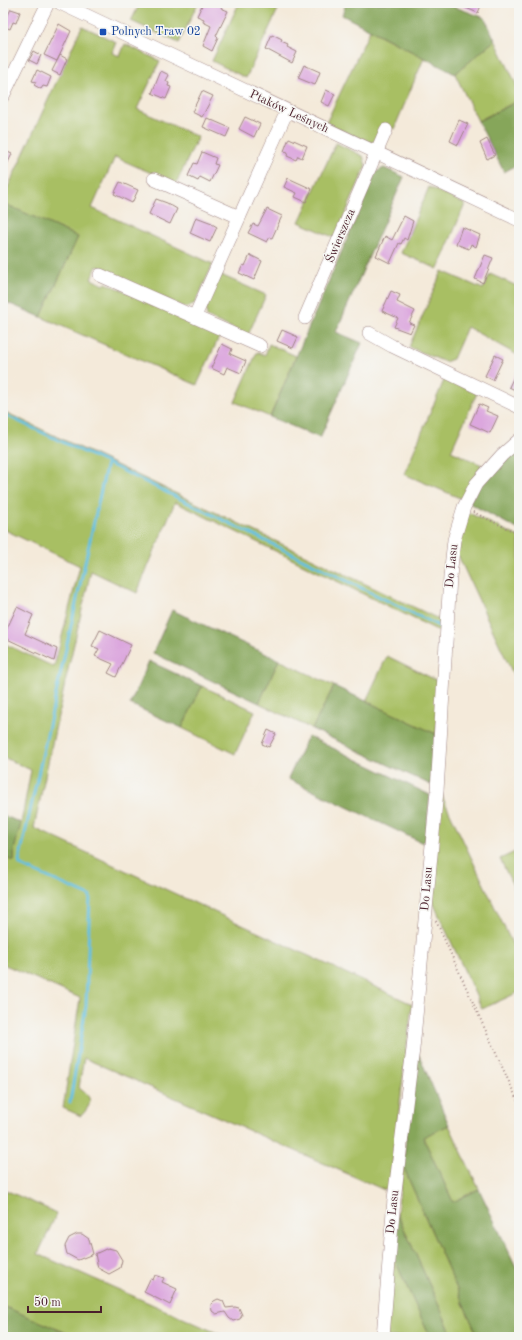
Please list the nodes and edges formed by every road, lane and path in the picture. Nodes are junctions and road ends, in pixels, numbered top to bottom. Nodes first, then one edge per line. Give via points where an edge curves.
1 (48, 3) edge
2 (60, 3) edge
3 (3, 96) edge
4 (287, 111) junction
5 (386, 130) dead end
6 (377, 153) junction
7 (154, 179) dead end
8 (239, 217) junction
9 (519, 220) edge
10 (100, 275) dead end
11 (195, 316) junction
12 (304, 318) dead end
13 (369, 333) dead end
14 (260, 346) dead end
15 (519, 407) edge
16 (519, 440) edge
17 (464, 507) junction
18 (519, 534) edge
19 (436, 920) dead end
20 (519, 1104) edge
21 (383, 1337) edge

1 - 3 street
2 - 4 street, Ptaków Leśnych
4 - 6 street, Ptaków Leśnych
4 - 8 street
5 - 6 street, Świerszcza
6 - 9 street, Ptaków Leśnych
6 - 12 street, Świerszcza
7 - 8 street
8 - 11 street
10 - 11 street
11 - 14 street
13 - 15 street
16 - 17 street, Do Lasu via 476,484
17 - 18 path
17 - 21 street, Do Lasu via 454,540 450,577 437,791 413,1049 393,1206
19 - 20 path

